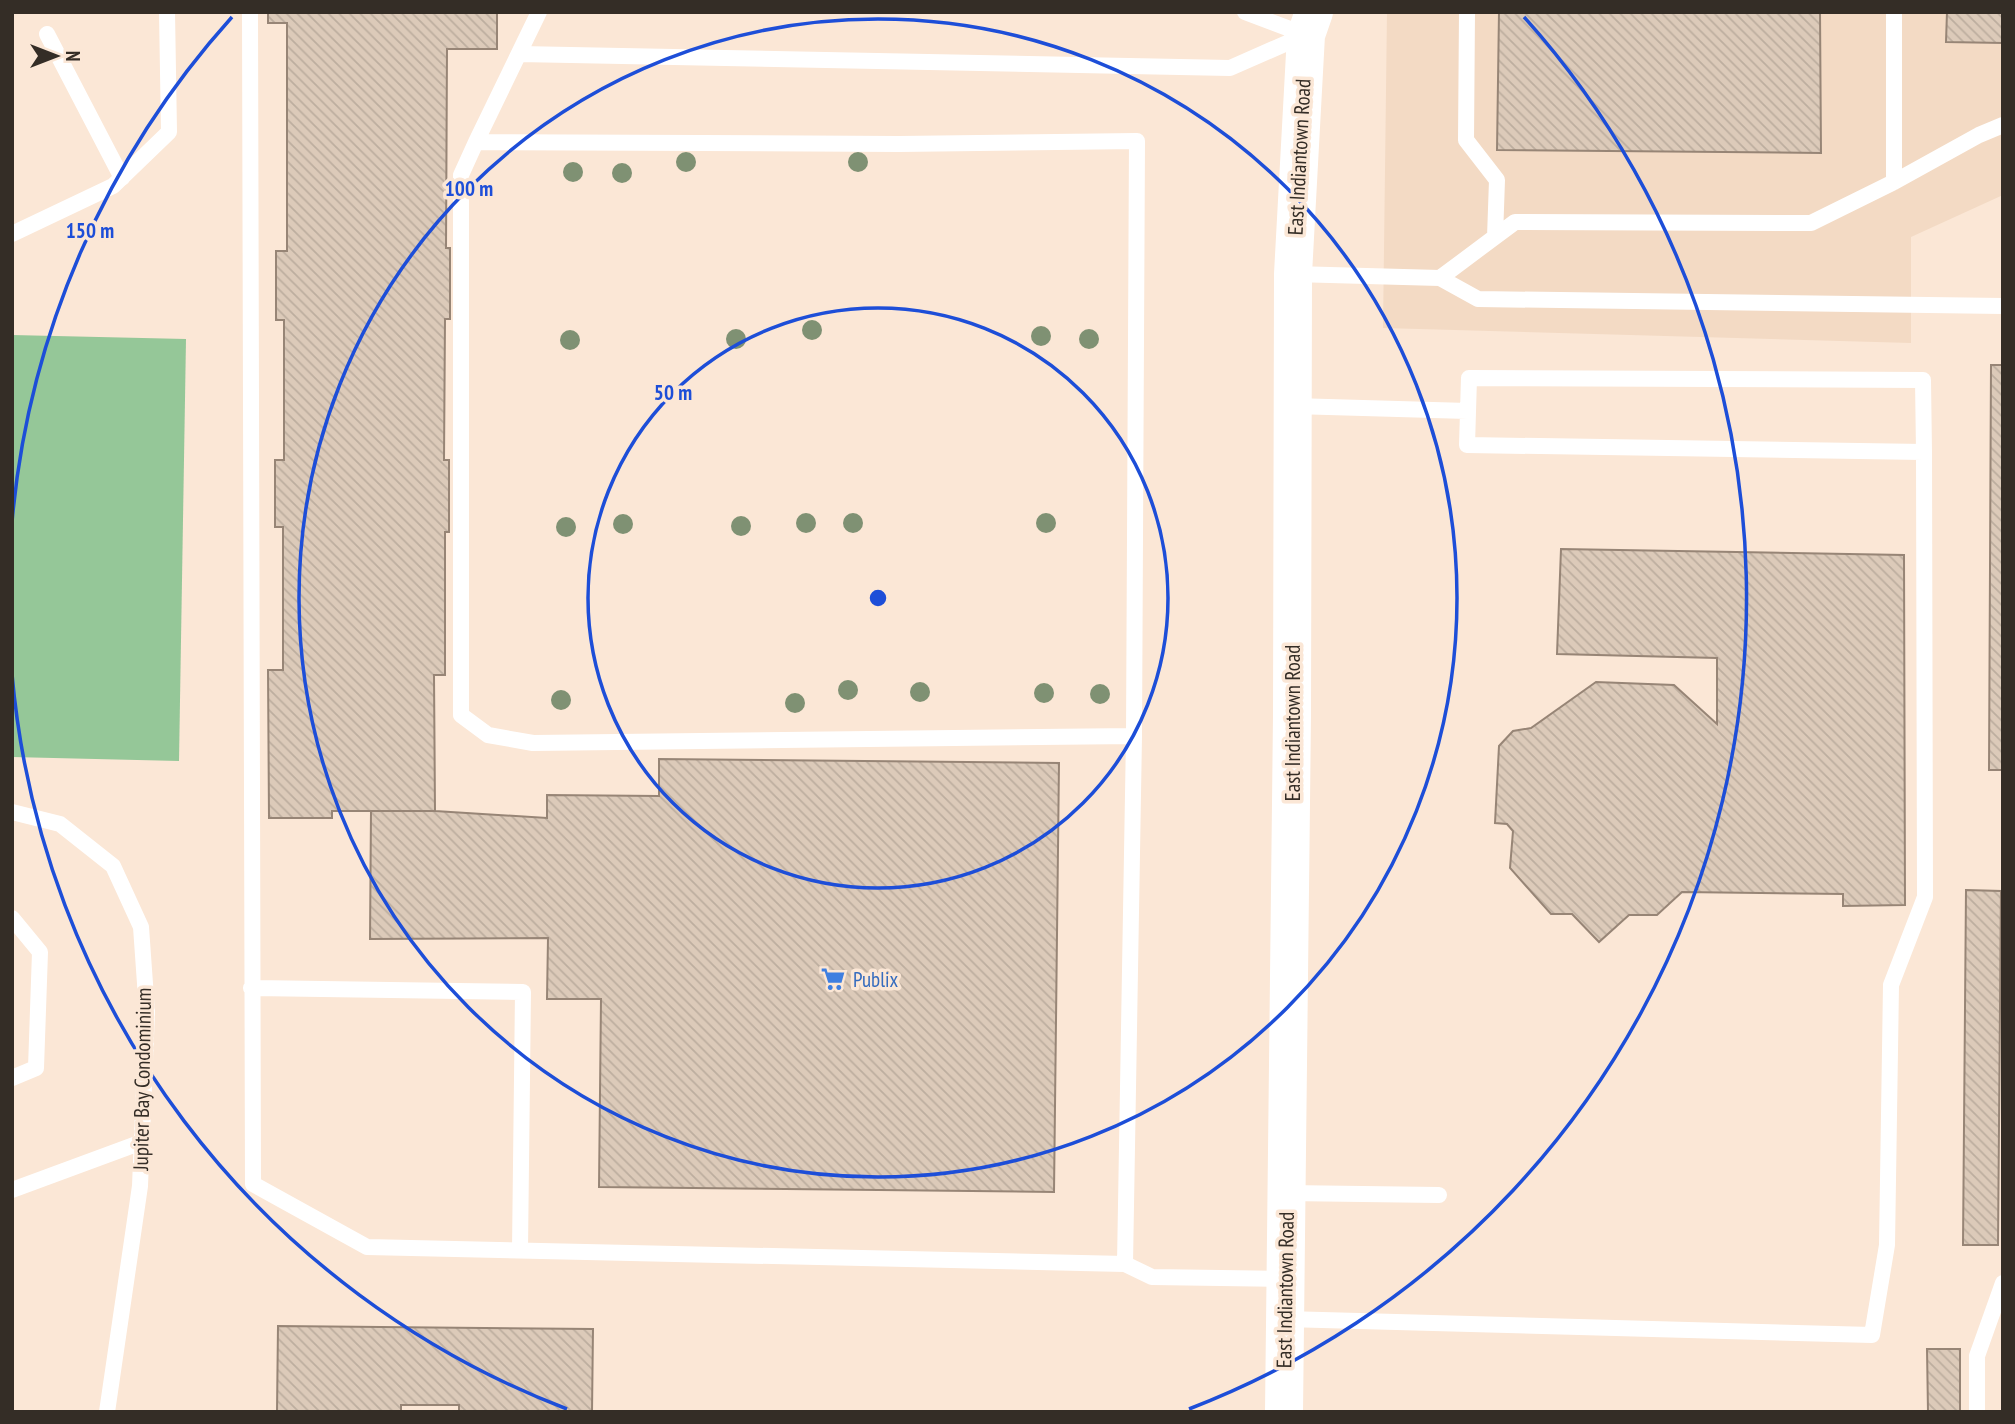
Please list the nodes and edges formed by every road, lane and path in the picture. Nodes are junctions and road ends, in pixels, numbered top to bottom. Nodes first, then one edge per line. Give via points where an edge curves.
1 (167, 12) edge
2 (250, 12) edge
3 (539, 12) edge
4 (1245, 12) edge
5 (1466, 12) edge
6 (1895, 12) edge
7 (1305, 20) edge
8 (47, 34) dead end
9 (519, 54) junction
10 (2003, 125) edge
11 (476, 142) junction
12 (122, 178) junction
13 (1894, 182) junction
14 (12, 234) edge
15 (1496, 237) junction
16 (1293, 274) junction
17 (1440, 278) junction
18 (2003, 306) edge
19 (1293, 406) junction
20 (1468, 411) junction
21 (1924, 452) junction
22 (1134, 736) junction
23 (12, 812) edge
24 (12, 918) edge
25 (251, 988) junction
26 (12, 1079) edge
27 (142, 1142) junction
28 (12, 1190) edge
29 (1286, 1193) junction
30 (1439, 1195) dead end
31 (520, 1250) junction
32 (1125, 1264) junction
33 (1286, 1279) junction
34 (2003, 1283) edge
35 (1285, 1319) junction
36 (107, 1412) edge
37 (1284, 1412) edge
38 (1976, 1412) edge

1 - 12 lane via 169,132
2 - 25 lane
3 - 9 lane
4 - 7 lane
5 - 15 lane via 1466,139 1497,180
6 - 13 lane
7 - 9 lane via 1230,68
7 - 16 street, East Indiantown Road
8 - 12 lane
9 - 11 lane
10 - 13 lane
11 - 22 lane via 1137,141
11 - 22 lane via 461,175 461,715 488,735 533,743
12 - 14 lane
13 - 15 lane via 1811,223 1515,222
15 - 17 lane
16 - 17 lane
16 - 19 street, East Indiantown Road
17 - 18 lane via 1478,299
19 - 20 lane
19 - 29 street, East Indiantown Road
20 - 21 lane via 1467,445
20 - 21 lane via 1469,378 1923,380
21 - 35 lane via 1925,897 1891,985 1888,1245 1872,1335
22 - 32 lane
23 - 27 lane, Jupiter Bay Condominium via 60,824 113,866 141,927 148,1012
24 - 26 lane via 40,951 36,1068
25 - 31 lane via 253,1184 367,1247
25 - 31 lane via 523,992
27 - 28 lane
27 - 36 lane, Jupiter Bay Condominium via 131,1259
29 - 30 lane
29 - 33 street, East Indiantown Road
31 - 32 lane
32 - 33 lane via 1152,1277
33 - 35 street, East Indiantown Road
34 - 38 lane via 1977,1356
35 - 37 street, East Indiantown Road

